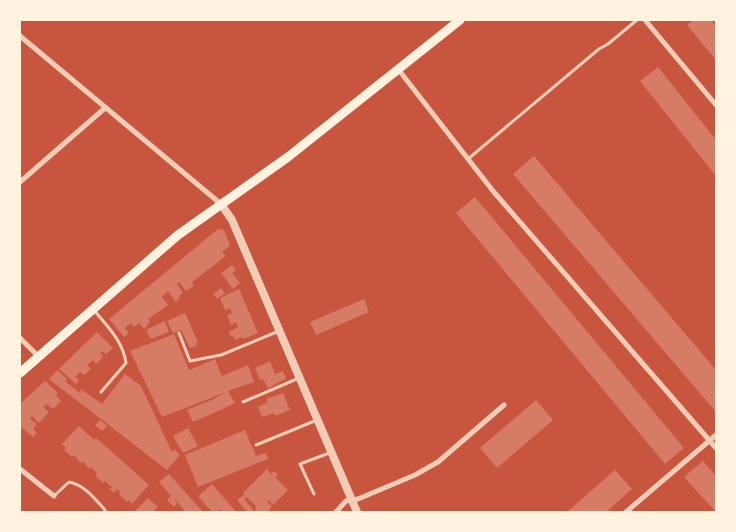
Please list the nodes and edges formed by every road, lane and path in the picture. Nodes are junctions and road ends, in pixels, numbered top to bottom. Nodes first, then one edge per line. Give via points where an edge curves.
1 (460, 20) edge
2 (637, 20) edge
3 (644, 20) edge
4 (20, 36) edge
5 (398, 69) junction
6 (716, 105) edge
7 (105, 108) junction
8 (468, 158) junction
9 (20, 182) edge
10 (221, 204) junction
11 (93, 309) junction
12 (280, 330) junction
13 (179, 333) dead end
14 (20, 338) edge
15 (38, 356) junction
16 (20, 373) edge
17 (300, 378) junction
18 (101, 392) dead end
19 (244, 402) dead end
20 (504, 405) dead end
21 (318, 420) junction
22 (716, 435) edge
23 (710, 441) junction
24 (256, 445) dead end
25 (716, 448) edge
26 (332, 452) junction
27 (20, 469) edge
28 (314, 494) dead end
29 (54, 496) joint
30 (352, 501) junction
31 (105, 510) dead end
32 (336, 512) edge
33 (357, 512) edge
34 (626, 512) edge

1 - 5 main road
2 - 8 lane
3 - 6 street
4 - 7 street
5 - 8 street
5 - 10 main road via 288,157
7 - 9 street
7 - 10 street
8 - 23 street via 545,252
10 - 11 main road via 178,235
10 - 12 street via 232,220
11 - 15 main road
11 - 18 lane via 118,340 126,363
12 - 13 lane via 221,355 190,361
12 - 17 street
14 - 15 street
15 - 16 main road
17 - 19 lane
17 - 21 street
20 - 30 street via 438,462 416,475
21 - 24 lane
21 - 26 street
22 - 23 street
23 - 25 street
23 - 34 street
26 - 28 lane via 300,464
26 - 30 street
27 - 29 street
29 - 31 lane via 69,482 77,483
30 - 32 street via 346,502
30 - 33 street

